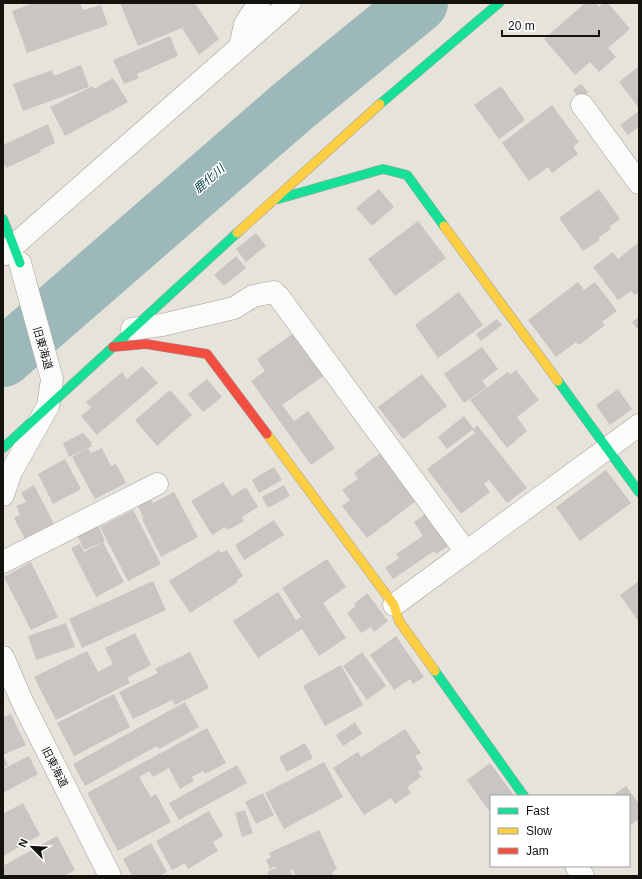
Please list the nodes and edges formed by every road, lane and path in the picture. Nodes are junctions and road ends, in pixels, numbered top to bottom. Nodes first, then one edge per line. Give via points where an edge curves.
1 (260, 3) edge
2 (290, 3) edge
3 (499, 3) edge
4 (240, 47) junction
5 (582, 105) dead end
6 (639, 183) edge
7 (272, 200) junction
8 (3, 219) edge
9 (12, 255) edge
10 (132, 329) junction
11 (113, 347) junction
12 (48, 406) junction
13 (639, 424) edge
14 (3, 448) edge
15 (607, 448) junction
16 (157, 484) dead end
17 (639, 492) edge
18 (3, 495) edge
19 (466, 552) junction
20 (3, 562) edge
21 (394, 605) junction
22 (3, 657) edge
23 (523, 795) edge
24 (577, 867) edge
25 (110, 876) edge
26 (583, 876) edge

1 - 4 street via 245,24
2 - 4 street
3 - 7 street
4 - 9 street
5 - 6 street
7 - 10 street
7 - 15 street via 383,169 407,175
8 - 9 street, 旧東海道
9 - 12 street, 旧東海道 via 52,379
10 - 11 street
10 - 19 street via 162,325 234,308 254,296 274,292
11 - 12 street
11 - 21 street via 146,344 207,354
12 - 14 street
12 - 18 street, 旧東海道 via 11,472
13 - 15 street
15 - 17 street
15 - 19 street
16 - 20 street
19 - 21 street
21 - 23 street via 399,621
22 - 25 street, 旧東海道 via 22,701
24 - 26 street

